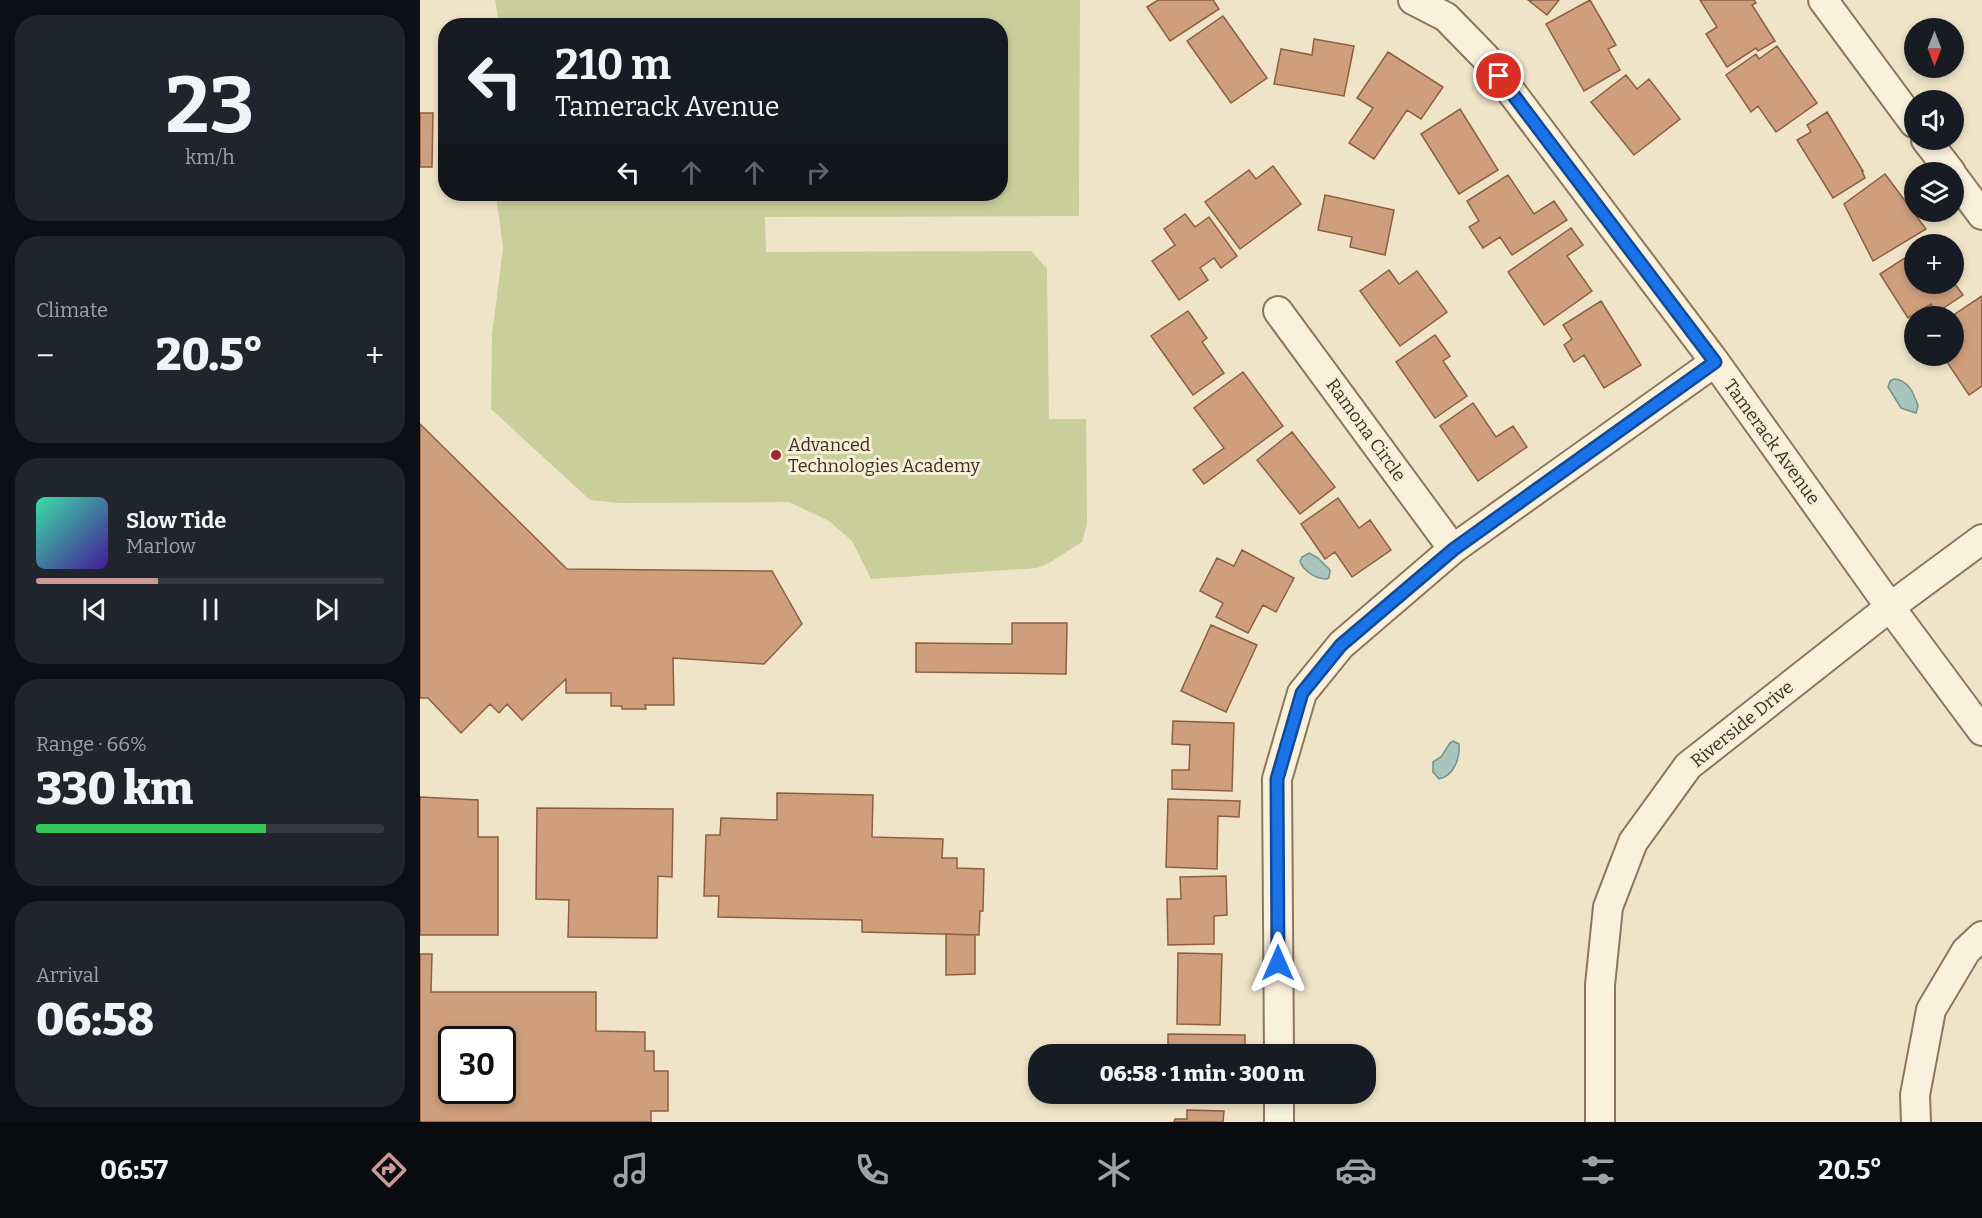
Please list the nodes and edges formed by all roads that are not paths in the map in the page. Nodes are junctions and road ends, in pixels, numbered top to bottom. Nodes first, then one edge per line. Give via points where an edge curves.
1 (1413, 0) edge
2 (1823, 0) edge
3 (1904, 109) edge
4 (1934, 150) edge
5 (1943, 162) edge
6 (1964, 190) edge
7 (1982, 215) edge
8 (1278, 311) dead end
9 (1715, 362) junction
10 (1982, 539) edge
11 (1454, 549) junction
12 (1890, 607) junction
13 (1982, 731) edge
14 (1982, 936) edge
15 (1279, 1044) edge
16 (1279, 1104) edge
17 (1279, 1122) edge
18 (1600, 1122) edge
19 (1916, 1122) edge

1 - 9 street, Tamerack Avenue via 1446,17 1485,57
2 - 3 street
4 - 5 street
6 - 7 street
8 - 11 street, Ramona Circle
9 - 11 street
9 - 12 street, Tamerack Avenue
10 - 12 street, Riverside Drive
11 - 15 street via 1341,645 1302,693 1277,779
12 - 13 street, Tamerack Avenue
12 - 18 street, Riverside Drive via 1688,766 1633,842 1608,907 1600,985
14 - 19 street via 1966,951 1932,1010 1915,1095
16 - 17 street

